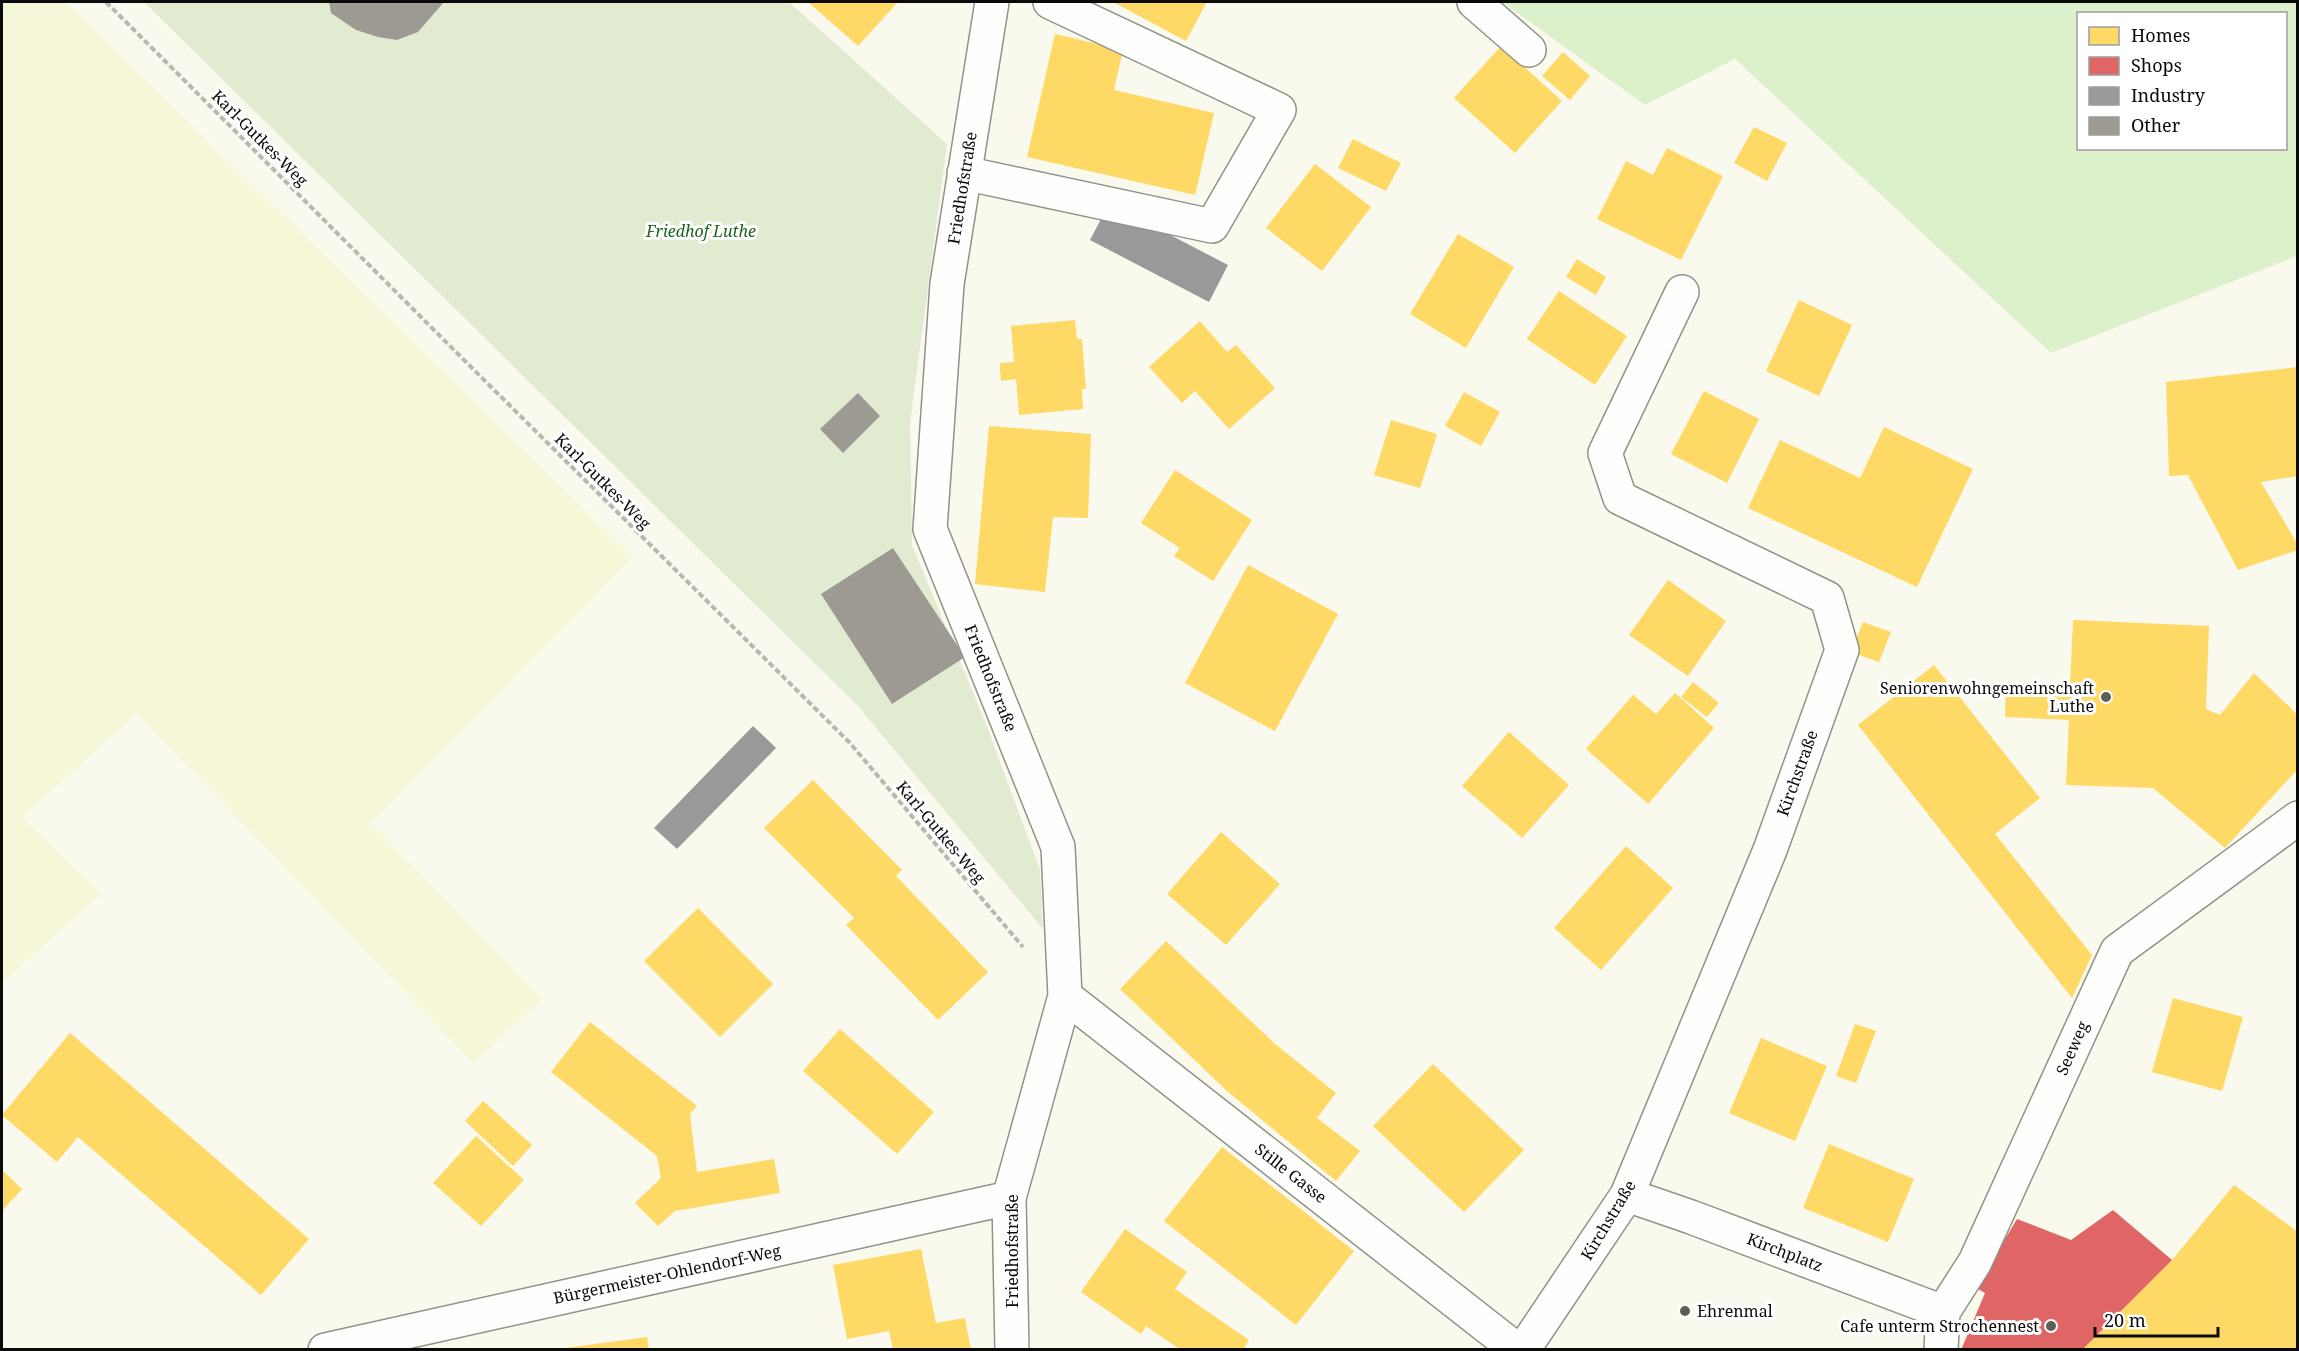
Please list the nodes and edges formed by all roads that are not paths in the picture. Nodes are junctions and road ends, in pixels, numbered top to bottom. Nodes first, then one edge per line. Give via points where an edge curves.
1 (992, 2) edge
2 (1050, 2) edge
3 (1474, 2) edge
4 (1529, 50) dead end
5 (964, 173) junction
6 (1682, 292) dead end
7 (2298, 818) edge
8 (1065, 996) junction
9 (1627, 1195) junction
10 (1009, 1198) junction
11 (1943, 1312) junction
12 (325, 1350) edge
13 (1012, 1350) edge
14 (1517, 1350) edge
15 (1523, 1350) edge
16 (1941, 1350) edge

1 - 5 street, Friedhofstraße
2 - 5 street via 1279,110 1212,226
3 - 4 street
5 - 8 street, Friedhofstraße via 947,284 930,530 1058,847
6 - 9 street, Kirchstraße via 1605,453 1620,498 1827,598 1842,650 1770,850
7 - 11 street, Seeweg via 2117,951 1975,1262
8 - 10 street, Friedhofstraße
8 - 14 street, Stille Gasse
9 - 11 street, Kirchplatz
9 - 15 street, Kirchstraße
10 - 12 street, Bürgermeister-Ohlendorf-Weg
10 - 13 street, Friedhofstraße
11 - 16 street, Seeweg

